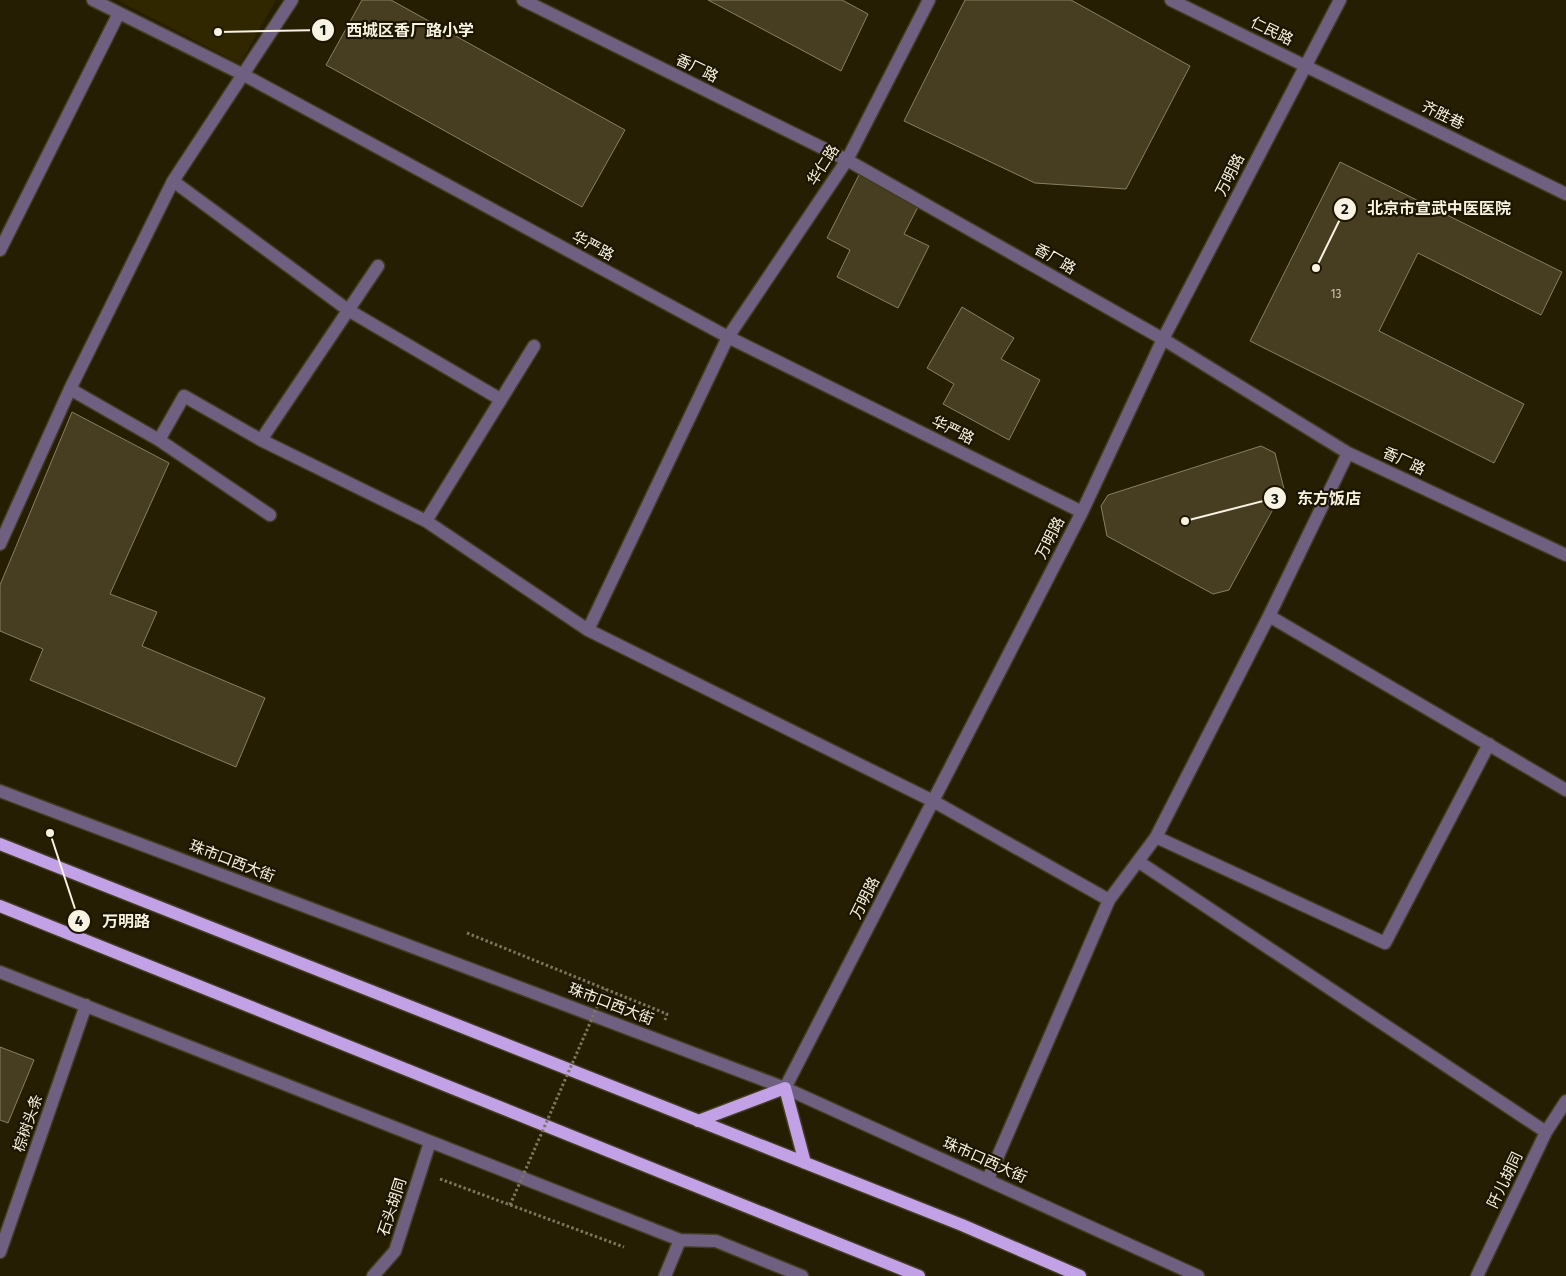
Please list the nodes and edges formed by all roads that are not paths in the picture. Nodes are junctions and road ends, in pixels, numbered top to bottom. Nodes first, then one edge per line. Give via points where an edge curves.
1 (93, 0) edge
2 (292, 0) edge
3 (523, 0) edge
4 (929, 0) edge
5 (1171, 0) edge
6 (1340, 0) edge
7 (118, 12) junction
8 (1305, 66) junction
9 (244, 75) junction
10 (847, 160) junction
11 (173, 180) junction
12 (1566, 194) edge
13 (0, 250) edge
14 (378, 266) dead end
15 (348, 310) junction
16 (728, 337) junction
17 (1163, 339) junction
18 (534, 346) dead end
19 (70, 389) junction
20 (500, 399) junction
21 (159, 440) junction
22 (261, 440) junction
23 (1348, 453) junction
24 (1082, 512) junction
25 (270, 515) dead end
26 (4, 521) edge
27 (426, 522) junction
28 (0, 544) edge
29 (1566, 555) edge
30 (1269, 616) junction
31 (588, 630) junction
32 (1490, 744) junction
33 (1566, 790) edge
34 (0, 791) edge
35 (933, 801) junction
36 (1156, 837) junction
37 (0, 844) edge
38 (1139, 862) junction
39 (1109, 900) junction
40 (0, 906) edge
41 (0, 972) edge
42 (86, 1005) junction
43 (785, 1088) junction
44 (1566, 1101) edge
45 (698, 1121) junction
46 (1546, 1132) junction
47 (430, 1142) junction
48 (805, 1163) junction
49 (988, 1179) junction
50 (680, 1240) junction
51 (0, 1252) edge
52 (373, 1276) edge
53 (664, 1276) edge
54 (802, 1276) edge
55 (919, 1276) edge
56 (1080, 1276) edge
57 (1198, 1276) edge
58 (1477, 1276) edge

1 - 7 street, 华严路
2 - 9 street
3 - 10 street, 香厂路
4 - 10 street, 华仁路
5 - 8 street, 仁民路
6 - 8 street, 万明路
7 - 9 street, 华严路
7 - 13 street
8 - 12 street, 齐胜巷
8 - 17 street, 万明路
9 - 11 street
9 - 16 street, 华严路
10 - 16 street, 华仁路
10 - 17 street, 香厂路
11 - 15 street
11 - 19 street
14 - 15 street
15 - 20 street
15 - 22 street
16 - 24 street, 华严路
16 - 31 street, 华仁路
17 - 23 street, 香厂路
17 - 24 street, 万明路
18 - 20 street
19 - 21 street
19 - 26 street
20 - 27 street
21 - 22 street via 184,396
21 - 25 street
22 - 27 street
23 - 29 street, 香厂路
23 - 30 street
24 - 35 street, 万明路
26 - 28 street
27 - 31 street
30 - 32 street
30 - 36 street
31 - 35 street
32 - 33 street
32 - 36 street via 1385,943
34 - 43 street, 珠市口西大街
35 - 39 street
35 - 43 street, 万明路
36 - 38 street
37 - 45 main road
38 - 39 street
38 - 46 street
39 - 49 street
40 - 55 main road
41 - 42 street
42 - 47 street
42 - 51 street, 棕树头条
43 - 45 main road
43 - 48 main road
43 - 49 street, 珠市口西大街
44 - 46 street, 阡儿胡同
45 - 48 main road
46 - 58 street, 阡儿胡同
47 - 50 street
47 - 52 street, 石头胡同 via 394,1251
48 - 56 main road
49 - 57 street, 珠市口西大街
50 - 53 street
50 - 54 street via 716,1242

